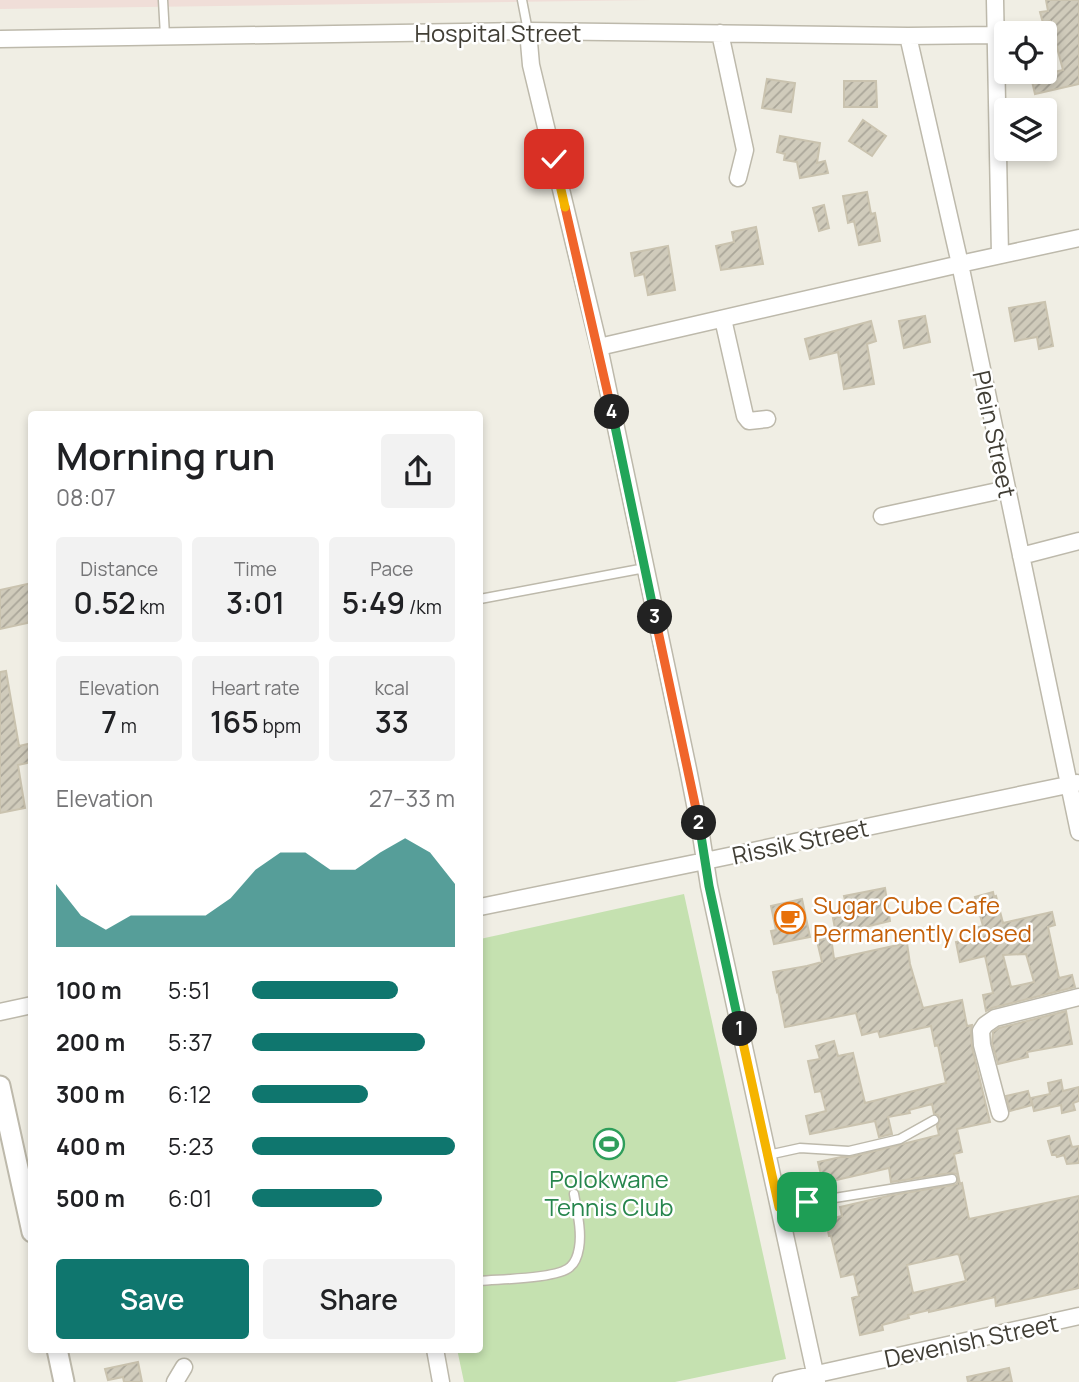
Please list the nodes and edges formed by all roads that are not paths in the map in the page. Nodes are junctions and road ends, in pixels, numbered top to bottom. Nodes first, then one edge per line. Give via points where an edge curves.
1 (163, 0) edge
2 (522, 0) edge
3 (995, 0) edge
4 (995, 21) edge
5 (528, 31) junction
6 (720, 33) junction
7 (994, 35) edge
8 (165, 36) junction
9 (908, 36) junction
10 (0, 38) edge
11 (996, 84) edge
12 (738, 178) dead end
13 (1079, 238) edge
14 (1000, 255) junction
15 (960, 264) junction
16 (723, 319) junction
17 (598, 348) junction
18 (767, 419) dead end
19 (1007, 489) junction
20 (882, 516) dead end
21 (1079, 541) edge
22 (1021, 556) junction
23 (645, 568) junction
24 (483, 599) edge
25 (1074, 783) edge
26 (1079, 832) edge
27 (705, 862) junction
28 (483, 906) edge
29 (1079, 997) edge
30 (28, 1006) edge
31 (0, 1012) edge
32 (0, 1086) edge
33 (1000, 1113) dead end
34 (934, 1120) dead end
35 (768, 1155) junction
36 (952, 1179) dead end
37 (574, 1194) dead end
38 (779, 1207) junction
39 (28, 1214) edge
40 (483, 1281) edge
41 (1079, 1316) edge
42 (58, 1353) edge
43 (436, 1353) edge
44 (184, 1367) dead end
45 (817, 1378) edge
46 (64, 1382) edge
47 (175, 1382) edge
48 (441, 1382) edge
49 (781, 1382) edge

1 - 8 lane
2 - 5 lane
3 - 4 street
5 - 6 street, Hospital Street
5 - 8 street, Hospital Street
5 - 17 street via 531,65
6 - 9 street, Hospital Street
6 - 12 street via 745,150
7 - 9 street, Hospital Street
8 - 10 street, Hospital Street
9 - 15 street, Plein Street
11 - 14 street
13 - 14 street
14 - 15 street
15 - 16 street
15 - 19 street, Plein Street
16 - 17 street
16 - 18 street via 745,416 749,421
17 - 23 street
19 - 20 street
19 - 22 street, Plein Street
21 - 22 street
22 - 25 street, Plein Street
23 - 24 lane
23 - 27 street
25 - 26 street, Plein Street
25 - 27 street, Rissik Street
27 - 28 street, Rissik Street
27 - 35 street
29 - 33 street via 995,1018 985,1025 982,1045
30 - 31 street
32 - 39 street
34 - 35 lane via 900,1139 849,1151 800,1148
35 - 38 street
36 - 38 lane
37 - 40 lane via 580,1234 570,1267 548,1275
38 - 45 street
41 - 45 street, Devenish Street
42 - 46 street
43 - 48 street
44 - 47 street
45 - 49 street, Devenish Street

